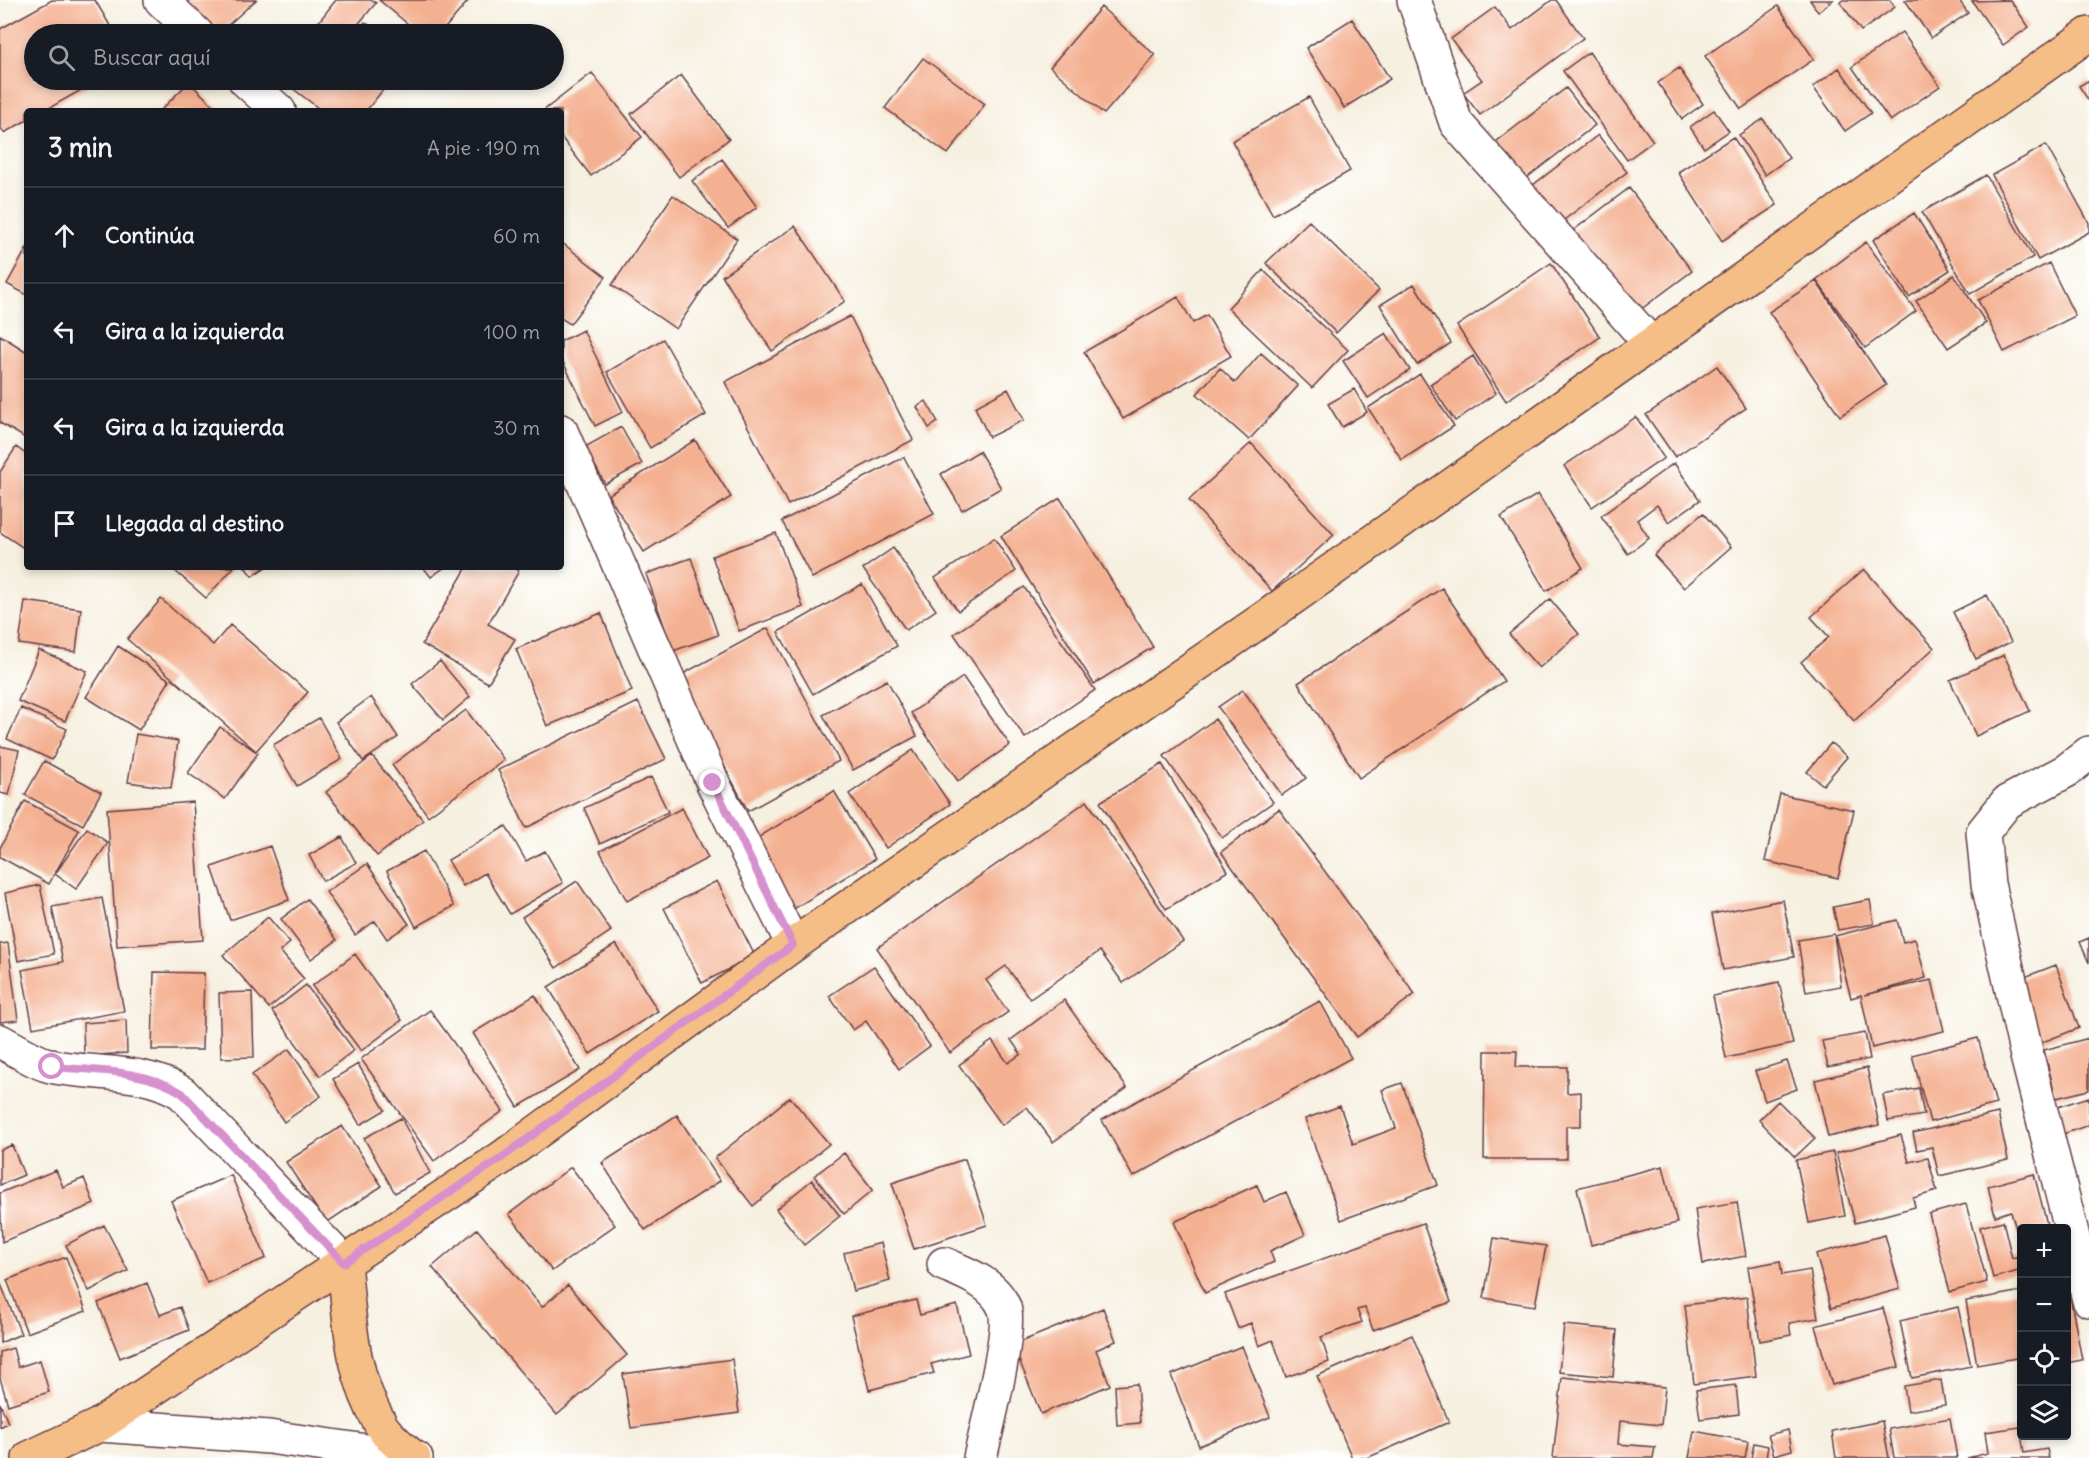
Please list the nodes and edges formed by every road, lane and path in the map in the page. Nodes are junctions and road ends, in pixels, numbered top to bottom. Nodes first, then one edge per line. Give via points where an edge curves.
1 (161, 0) edge
2 (1414, 0) edge
3 (186, 24) edge
4 (2089, 34) edge
5 (256, 90) edge
6 (276, 108) edge
7 (1651, 344) junction
8 (564, 437) edge
9 (2089, 753) edge
10 (793, 945) junction
11 (0, 1041) edge
12 (344, 1263) junction
13 (944, 1264) dead end
14 (2089, 1300) edge
15 (99, 1425) junction
16 (29, 1458) edge
17 (415, 1458) edge
18 (980, 1458) edge

1 - 3 street
2 - 7 street via 1456,123
4 - 7 main road
5 - 6 street
7 - 10 main road
8 - 10 street via 713,783
9 - 14 street via 2067,771 2007,802 1983,832 1988,884
10 - 12 main road via 500,1159
11 - 12 street via 52,1067 144,1076 165,1082 182,1093
12 - 15 main road
12 - 17 main road via 350,1342 361,1381 382,1427
13 - 18 street via 973,1276 990,1288 1005,1307 1004,1342
15 - 16 main road
15 - 17 street via 268,1437

